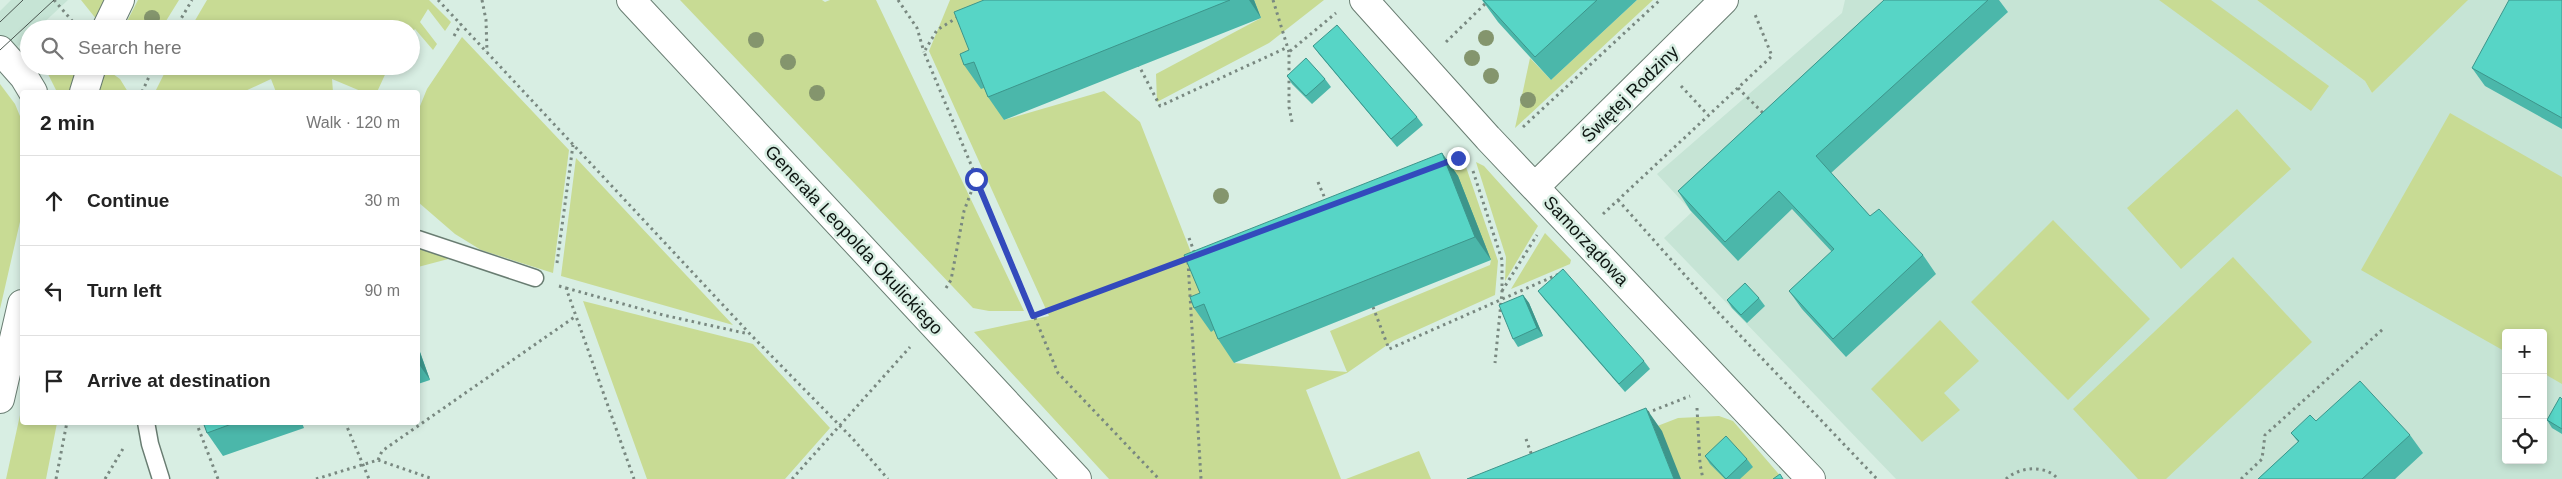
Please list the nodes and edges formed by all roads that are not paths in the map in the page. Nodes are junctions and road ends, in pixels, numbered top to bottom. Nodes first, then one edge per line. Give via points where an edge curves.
1 (120, 0) edge
2 (631, 0) edge
3 (1364, 0) edge
4 (1724, 0) edge
5 (110, 20) edge
6 (0, 50) edge
7 (20, 72) edge
8 (22, 75) edge
9 (89, 75) edge
10 (32, 90) edge
11 (85, 90) edge
12 (1535, 187) junction
13 (420, 241) edge
14 (535, 278) road end
15 (20, 313) edge
16 (0, 399) edge
17 (147, 425) edge
18 (161, 479) edge
19 (1077, 479) edge
20 (1811, 479) edge

1 - 5 street
2 - 19 street, Generała Leopolda Okulickiego
3 - 12 street, Samorządowa
4 - 12 street, Świętej Rodziny
6 - 7 street
8 - 10 street
9 - 11 street
12 - 20 street, Samorządowa via 1708,389
13 - 14 lane
15 - 16 street
17 - 18 lane

